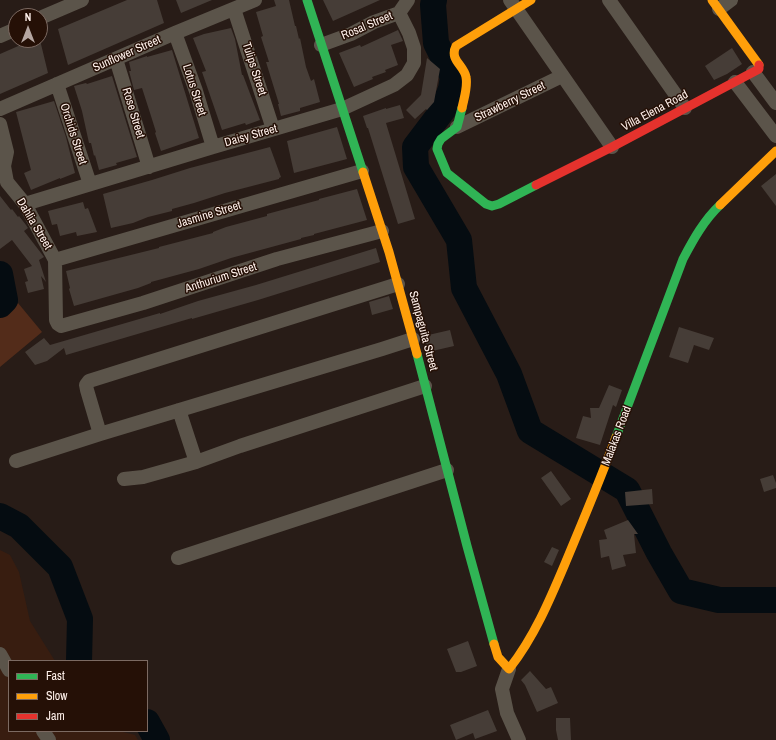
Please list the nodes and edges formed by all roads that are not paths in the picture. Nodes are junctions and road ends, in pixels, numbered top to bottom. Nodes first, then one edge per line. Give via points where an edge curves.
1 (82, 0) edge
2 (256, 0) edge
3 (307, 0) edge
4 (408, 0) edge
5 (531, 0) edge
6 (609, 0) edge
7 (731, 0) edge
8 (716, 4) edge
9 (513, 5) edge
10 (234, 9) junction
11 (399, 13) junction
12 (48, 15) edge
13 (175, 33) junction
14 (322, 45) junction
15 (116, 59) junction
16 (753, 72) junction
17 (562, 76) junction
18 (735, 82) junction
19 (57, 84) junction
20 (776, 103) edge
21 (685, 108) junction
22 (0, 109) edge
23 (342, 109) junction
24 (0, 124) edge
25 (457, 127) junction
26 (273, 129) junction
27 (776, 136) edge
28 (213, 147) junction
29 (612, 147) junction
30 (776, 151) edge
31 (149, 167) junction
32 (362, 170) junction
33 (90, 184) junction
34 (25, 204) junction
35 (382, 232) junction
36 (55, 260) junction
37 (398, 284) junction
38 (61, 326) joint
39 (413, 339) junction
40 (425, 386) junction
41 (179, 410) junction
42 (100, 434) junction
43 (16, 461) dead end
44 (196, 462) junction
45 (447, 470) junction
46 (124, 478) dead end
47 (178, 558) dead end
48 (0, 654) edge
49 (8, 668) edge
50 (509, 668) junction
51 (519, 740) edge

1 - 12 street
2 - 10 street, Sunflower Street
3 - 14 street, Sampaguita Street
4 - 11 street, Rosal Street
5 - 9 street
6 - 21 street
7 - 8 street
8 - 16 street via 759,65 759,69
9 - 17 street
9 - 25 street via 454,50 454,56 466,76 466,90
10 - 13 street, Sunflower Street
10 - 26 street, Tulips Street
11 - 14 street, Rosal Street
11 - 23 street, Daisy Street via 414,48 414,63 407,75 394,85
13 - 15 street, Sunflower Street
13 - 28 street, Lotus Street
14 - 23 street, Sampaguita Street
15 - 19 street, Sunflower Street
15 - 31 street, Rose Street
16 - 18 street, Villa Elena Road
16 - 20 street
17 - 25 street, Strawberry Street
17 - 29 street
18 - 21 street, Villa Elena Road
18 - 27 street
19 - 22 street, Sunflower Street
19 - 33 street, Orchids Street
21 - 29 street, Villa Elena Road
23 - 26 street, Daisy Street
23 - 32 street, Sampaguita Street
24 - 34 street, Dahlia Street via 7,152 4,166 7,182
25 - 29 street, Villa Elena Road via 438,144 437,149 447,173 492,206
26 - 28 street, Daisy Street
28 - 31 street, Daisy Street
30 - 50 street, Malakas Road via 715,209 683,259 596,491 547,606 520,655
31 - 33 street, Daisy Street
32 - 35 street, Sampaguita Street
32 - 36 street, Jasmine Street
33 - 34 street, Daisy Street
34 - 36 street, Dahlia Street
35 - 37 street, Sampaguita Street
35 - 38 street, Anthurium Street via 277,259 144,303
36 - 38 street, Dahlia Street via 56,320
37 - 39 street, Sampaguita Street
37 - 42 street via 88,380 87,390
39 - 40 street, Sampaguita Street
39 - 41 street
40 - 44 street
40 - 45 street, Sampaguita Street
41 - 42 street
41 - 44 street
42 - 43 street
44 - 46 street via 142,477
45 - 47 street
45 - 50 street, Sampaguita Street via 498,657
48 - 49 street
50 - 51 street, Malakas Road via 502,689 506,713

